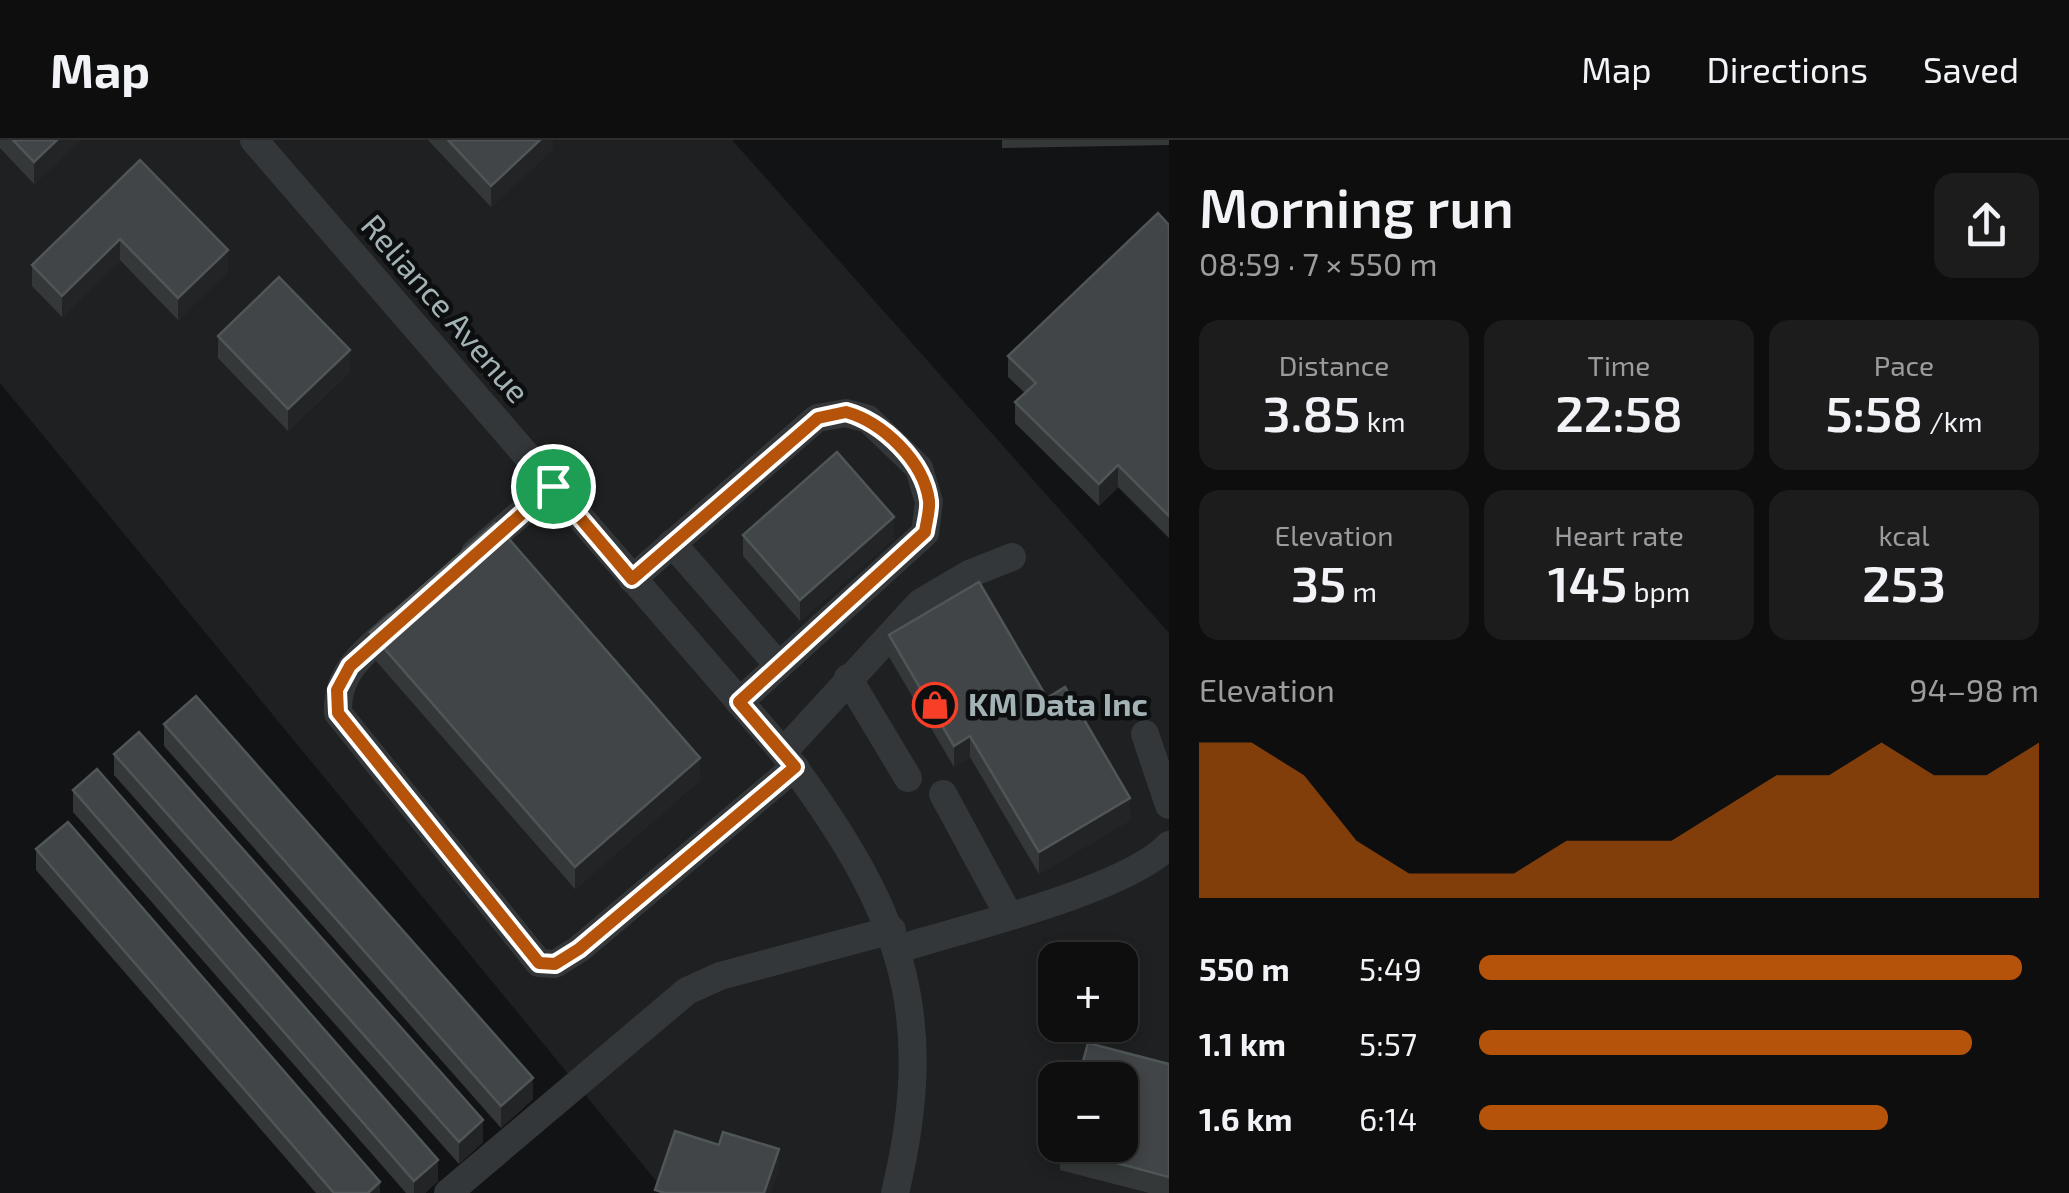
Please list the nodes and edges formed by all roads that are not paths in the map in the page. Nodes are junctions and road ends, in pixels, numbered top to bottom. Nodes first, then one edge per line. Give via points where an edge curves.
1 (254, 140) edge
2 (553, 486) junction
3 (672, 542) junction
4 (1012, 557) dead end
5 (448, 578) edge
6 (632, 579) junction
7 (420, 603) edge
8 (779, 666) junction
9 (848, 678) junction
10 (739, 702) junction
11 (1145, 734) dead end
12 (789, 760) junction
13 (908, 778) dead end
14 (943, 794) dead end
15 (1169, 806) edge
16 (1169, 845) edge
17 (1008, 914) junction
18 (895, 939) junction
19 (448, 1193) edge
20 (895, 1193) edge

1 - 2 street, Reliance Avenue
2 - 5 street
2 - 6 street, Reliance Avenue
3 - 6 street
3 - 8 street
3 - 8 street via 818,418 846,412 868,418 919,468 929,502 925,532
4 - 9 street via 920,603
6 - 10 street, Reliance Avenue
7 - 12 street via 350,666 337,690 338,713 539,963 555,964 579,949
8 - 10 street
9 - 12 street
9 - 13 street
10 - 12 street, Reliance Avenue
11 - 15 street
12 - 18 street, Reliance Avenue via 841,831
14 - 17 street
16 - 17 street via 1112,881
17 - 18 street
18 - 19 street via 720,976 687,991
18 - 20 street, Reliance Avenue via 914,1075

